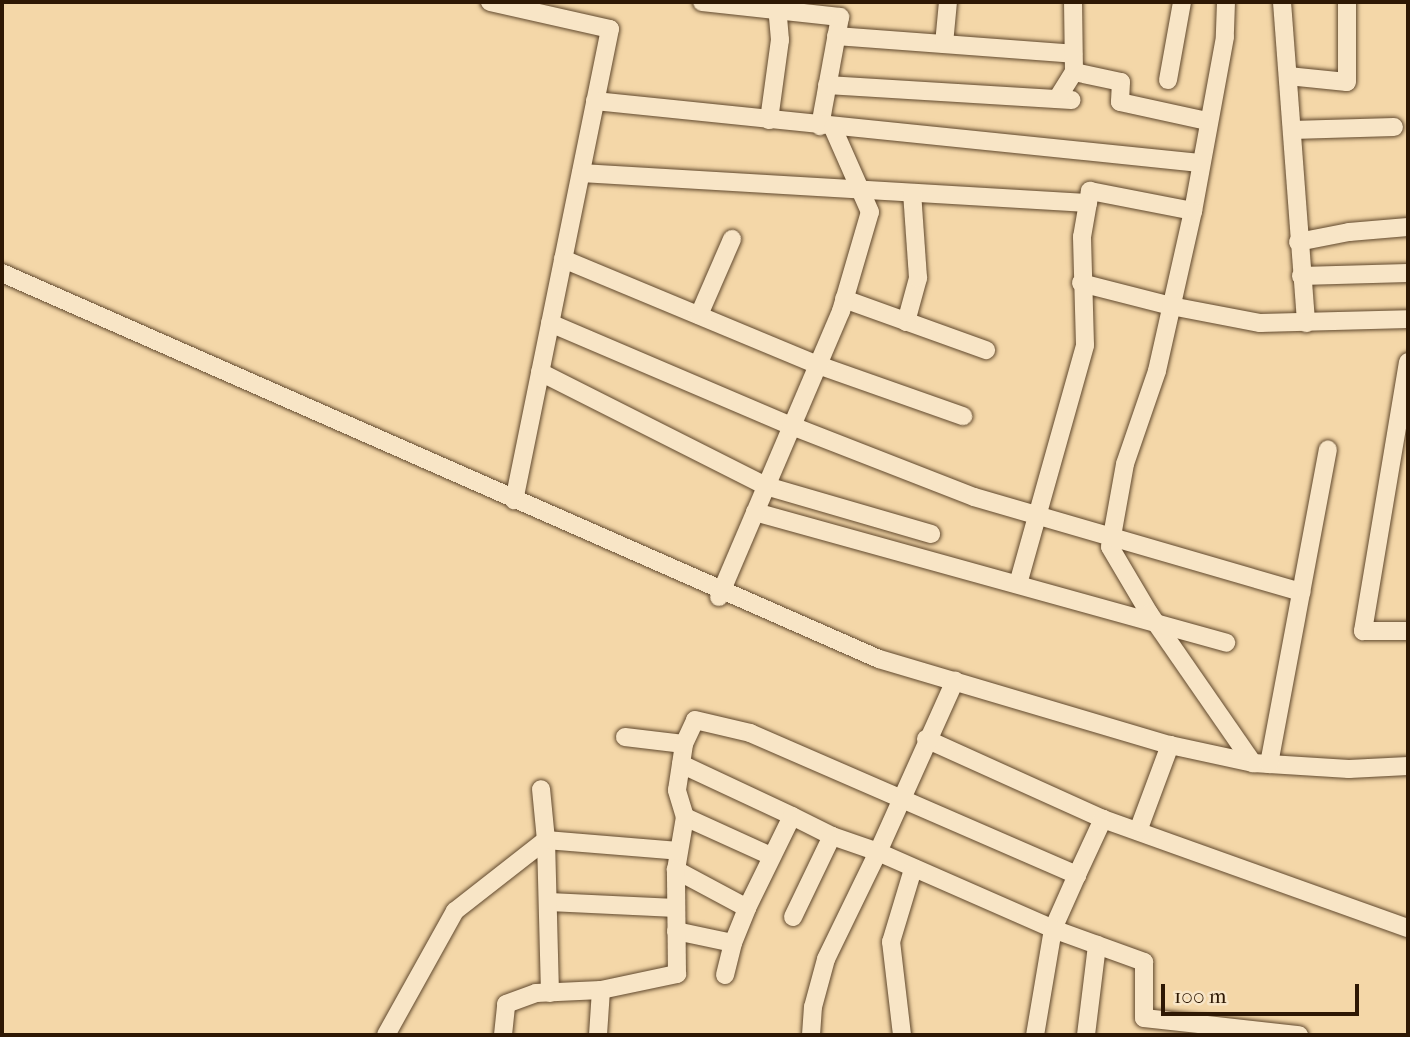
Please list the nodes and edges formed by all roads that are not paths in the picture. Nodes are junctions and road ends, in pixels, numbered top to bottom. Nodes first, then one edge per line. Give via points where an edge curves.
1 (490, 2) edge
2 (714, 2) edge
3 (948, 2) edge
4 (1073, 2) edge
5 (1182, 2) edge
6 (1226, 2) edge
7 (1282, 2) edge
8 (1353, 4) edge
9 (777, 6) edge
10 (836, 36) junction
11 (944, 44) junction
12 (1074, 63) junction
13 (1288, 76) junction
14 (1168, 80) dead end
15 (827, 85) junction
16 (595, 101) junction
17 (769, 121) junction
18 (1207, 121) junction
19 (827, 127) junction
20 (1394, 127) dead end
21 (1292, 130) junction
22 (1200, 163) junction
23 (580, 173) junction
24 (860, 190) junction
25 (912, 193) junction
26 (1088, 203) junction
27 (1193, 211) junction
28 (1408, 227) edge
29 (732, 239) dead end
30 (1298, 242) junction
31 (563, 259) junction
32 (2, 273) edge
33 (1408, 273) edge
34 (1301, 276) junction
35 (1081, 283) junction
36 (844, 299) junction
37 (1171, 306) junction
38 (699, 315) junction
39 (1408, 319) edge
40 (906, 321) junction
41 (550, 323) junction
42 (1306, 323) junction
43 (986, 350) dead end
44 (1408, 362) edge
45 (818, 365) junction
46 (540, 372) junction
47 (963, 416) dead end
48 (792, 426) junction
49 (1328, 449) dead end
50 (766, 486) junction
51 (514, 500) junction
52 (755, 512) junction
53 (1037, 515) junction
54 (930, 534) dead end
55 (1111, 537) junction
56 (1018, 584) junction
57 (1302, 592) junction
58 (720, 595) junction
59 (1156, 623) junction
60 (1408, 631) edge
61 (1226, 643) dead end
62 (955, 681) junction
63 (625, 737) dead end
64 (926, 739) junction
65 (684, 744) junction
66 (1170, 745) junction
67 (1261, 764) junction
68 (681, 765) junction
69 (1408, 766) edge
70 (541, 789) dead end
71 (901, 800) junction
72 (792, 816) junction
73 (685, 817) junction
74 (1103, 819) junction
75 (1138, 831) junction
76 (832, 836) junction
77 (546, 840) junction
78 (679, 851) junction
79 (877, 852) junction
80 (771, 856) junction
81 (913, 869) junction
82 (676, 870) junction
83 (1077, 875) junction
84 (549, 902) junction
85 (676, 908) junction
86 (747, 908) junction
87 (793, 918) dead end
88 (1408, 928) edge
89 (1053, 929) junction
90 (676, 931) junction
91 (733, 943) junction
92 (1097, 945) junction
93 (725, 975) dead end
94 (601, 990) junction
95 (550, 993) junction
96 (1173, 1028) edge
97 (1217, 1031) edge
98 (1265, 1033) edge
99 (381, 1034) edge
100 (503, 1035) edge
101 (598, 1035) edge
102 (811, 1035) edge
103 (902, 1035) edge
104 (1035, 1035) edge
105 (1086, 1035) edge
106 (1299, 1035) edge

1 - 16 street via 610,29
2 - 9 street
3 - 11 street
4 - 12 street
5 - 14 street
6 - 18 street via 1225,37
7 - 13 street
8 - 13 street via 1347,82
9 - 10 street via 840,17
9 - 17 street via 780,40
10 - 11 street
10 - 15 street
11 - 12 street
12 - 15 street via 1064,99
12 - 18 street via 1121,82 1120,102
13 - 21 street
15 - 19 street
16 - 17 street
16 - 23 street
17 - 19 street
18 - 22 street
19 - 22 street
19 - 24 street
20 - 21 street
21 - 30 street
22 - 27 street
23 - 24 street
23 - 31 street
24 - 25 street
24 - 36 street via 870,212
25 - 26 street
25 - 40 street via 918,278
26 - 27 street via 1090,191
26 - 35 street
27 - 37 street
28 - 30 street
29 - 38 street
30 - 34 street
31 - 38 street
31 - 41 street
32 - 51 street
33 - 34 street
34 - 42 street
35 - 37 street
35 - 53 street via 1085,345
36 - 40 street
36 - 45 street
37 - 42 street via 1260,323
37 - 55 street via 1157,371 1125,464
38 - 45 street
39 - 42 street
40 - 43 street
41 - 46 street
41 - 48 street
44 - 60 street via 1363,631
45 - 47 street
45 - 48 street
46 - 50 street
46 - 51 street
48 - 50 street
48 - 53 street via 974,497
49 - 57 street
50 - 52 street
50 - 54 street
51 - 58 street
52 - 56 street
52 - 58 street
53 - 55 street
53 - 56 street
55 - 57 street
55 - 59 street via 1110,547
56 - 59 street
57 - 67 street
58 - 62 street via 878,659
59 - 61 street
59 - 67 street
62 - 64 street
62 - 66 street
63 - 65 street
64 - 71 street
64 - 74 street
65 - 68 street
65 - 71 street via 695,720 750,733
66 - 67 street
66 - 75 street
67 - 69 street via 1349,769
68 - 72 street
68 - 73 street via 677,790
70 - 77 street
71 - 79 street
71 - 83 street
72 - 76 street
72 - 80 street
73 - 78 street
73 - 80 street
74 - 75 street
74 - 83 street
75 - 88 street
76 - 79 street
76 - 87 street
77 - 78 street
77 - 84 street
77 - 99 street via 455,911
78 - 82 street
79 - 81 street
79 - 102 street via 826,959
80 - 86 street
81 - 89 street
81 - 103 street via 891,942
82 - 85 street
82 - 86 street
83 - 89 street
84 - 85 street
84 - 95 street
85 - 90 street
86 - 91 street
89 - 92 street
89 - 104 street
90 - 91 street
90 - 94 street via 677,974
91 - 93 street
92 - 96 street via 1144,962 1144,1018
92 - 105 street
94 - 95 street
94 - 101 street
95 - 100 street via 506,1004
96 - 97 street
97 - 98 street
98 - 106 street

